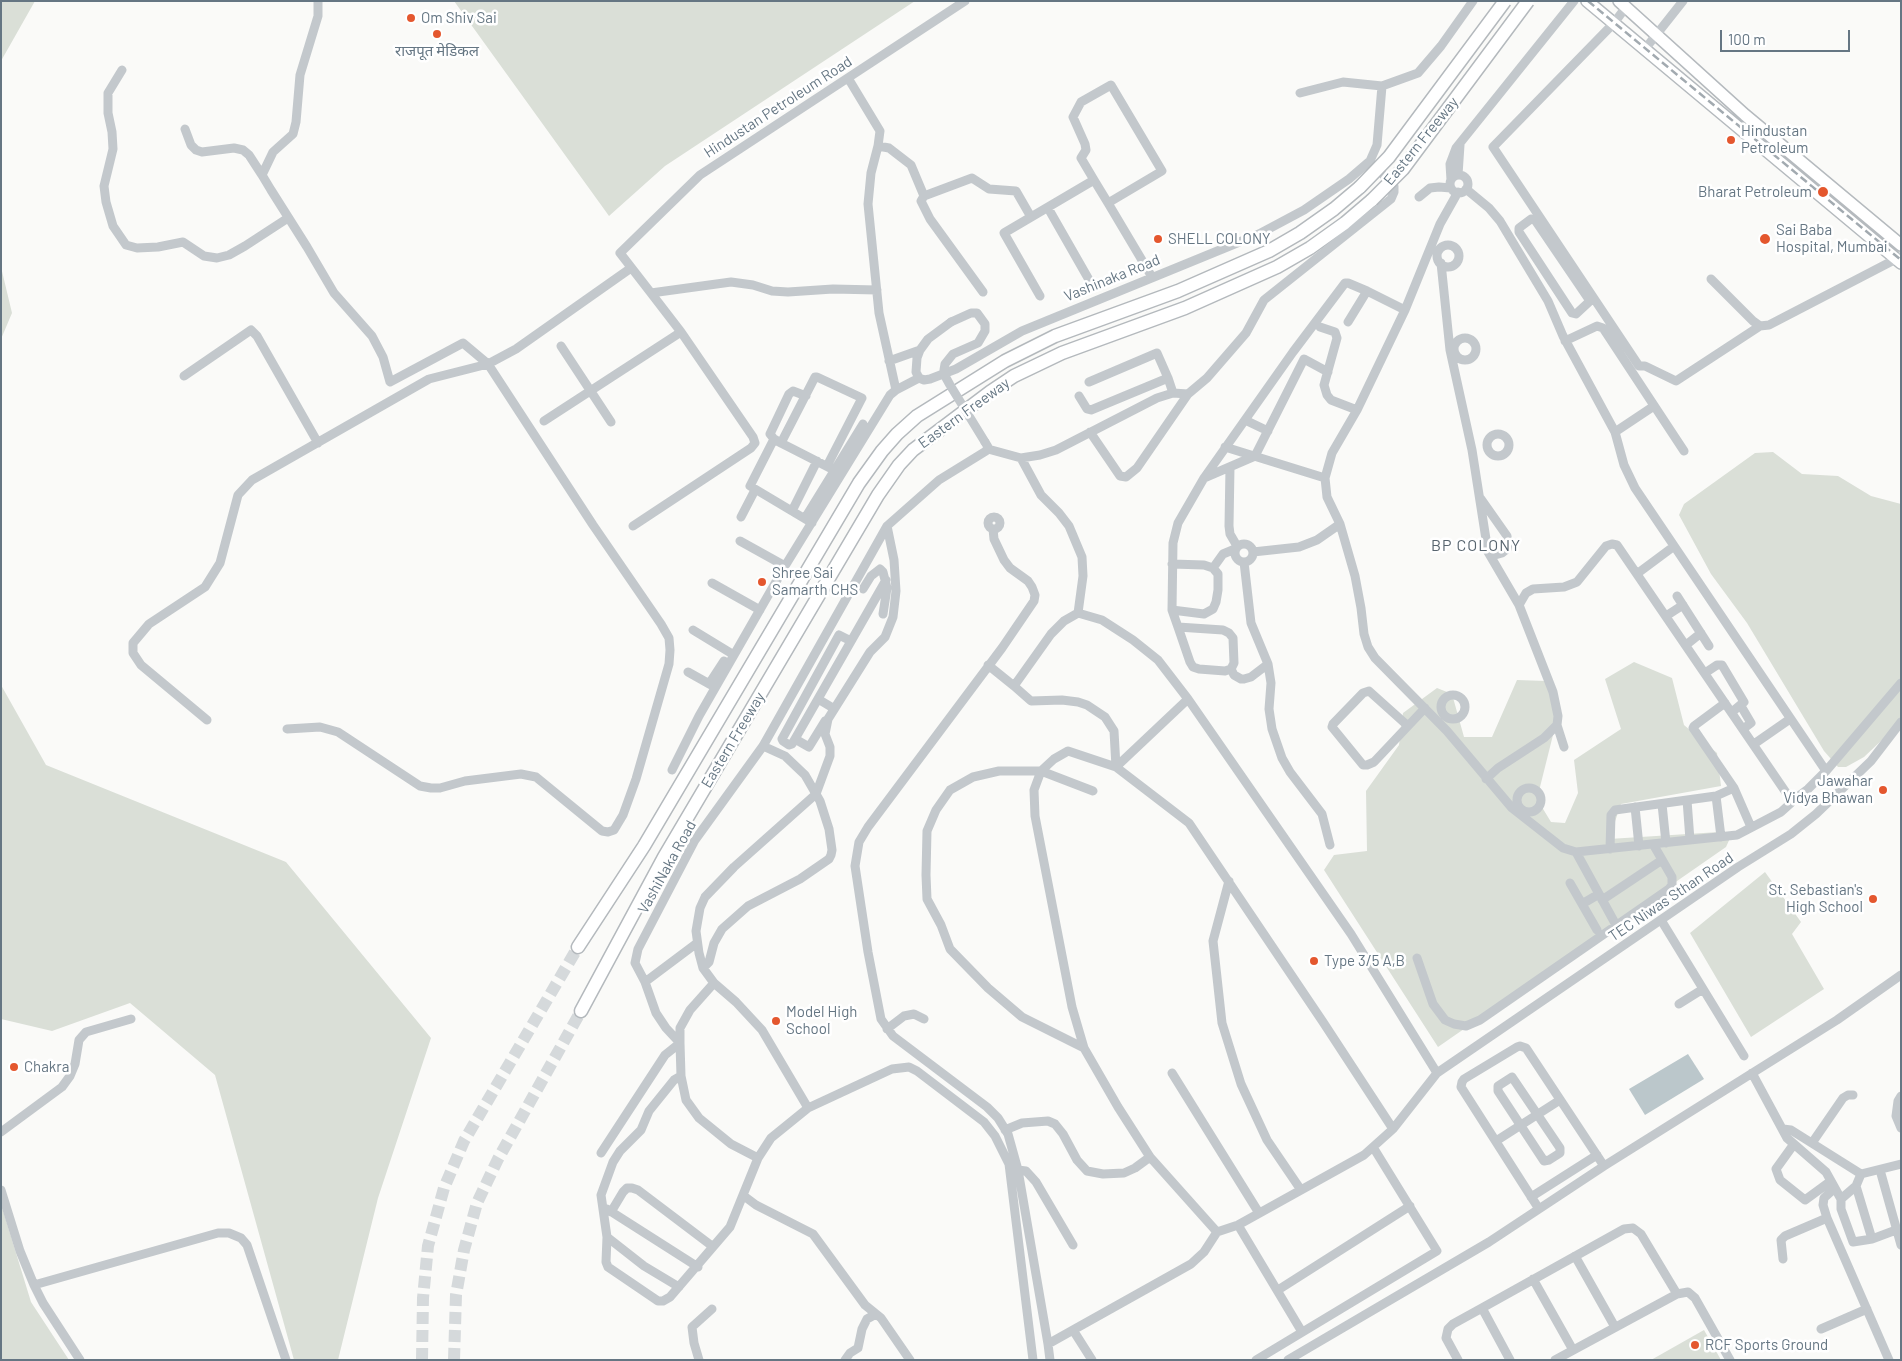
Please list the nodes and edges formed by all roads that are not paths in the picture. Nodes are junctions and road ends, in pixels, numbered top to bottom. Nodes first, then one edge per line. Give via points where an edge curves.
1 (318, 1) edge
2 (965, 1) edge
3 (1473, 1) edge
4 (1505, 1) edge
5 (1528, 1) edge
6 (1574, 1) edge
7 (1587, 1) edge
8 (1607, 1) edge
9 (1683, 1) edge
10 (1623, 4) edge
11 (1599, 11) junction
12 (1614, 23) junction
13 (1656, 36) junction
14 (1645, 50) junction
15 (1694, 67) junction
16 (122, 70) dead end
17 (848, 78) junction
18 (1683, 82) junction
19 (1382, 86) junction
20 (1300, 93) dead end
21 (1745, 115) junction
22 (1735, 126) junction
23 (185, 129) dead end
24 (1778, 143) junction
25 (878, 146) junction
26 (1769, 154) junction
27 (1370, 161) junction
28 (262, 175) junction
29 (1816, 176) junction
30 (1094, 180) junction
31 (1457, 185) junction
32 (1808, 186) junction
33 (924, 196) junction
34 (1419, 197) dead end
35 (1108, 203) junction
36 (1048, 208) junction
37 (1031, 217) junction
38 (288, 218) junction
39 (1440, 224) junction
40 (1901, 245) edge
41 (1439, 250) junction
42 (1900, 260) edge
43 (1441, 263) junction
44 (631, 268) junction
45 (1544, 271) junction
46 (1152, 277) junction
47 (1088, 278) dead end
48 (1535, 278) junction
49 (1711, 279) dead end
50 (877, 290) junction
51 (1367, 291) junction
52 (983, 292) dead end
53 (651, 294) junction
54 (1559, 294) junction
55 (1040, 296) dead end
56 (1548, 301) junction
57 (1405, 310) junction
58 (1348, 322) dead end
59 (1760, 326) junction
60 (1320, 327) dead end
61 (681, 332) junction
62 (1565, 341) junction
63 (561, 346) dead end
64 (920, 350) junction
65 (1293, 352) junction
66 (1304, 359) junction
67 (889, 361) junction
68 (488, 364) junction
69 (1328, 372) junction
70 (184, 376) dead end
71 (919, 378) junction
72 (1168, 378) junction
73 (1089, 382) dead end
74 (896, 390) junction
75 (590, 392) junction
76 (1173, 393) junction
77 (1188, 394) junction
78 (806, 396) junction
79 (1079, 396) dead end
80 (1654, 406) junction
81 (1357, 410) junction
82 (1245, 420) junction
83 (544, 421) dead end
84 (611, 422) dead end
85 (863, 424) dead end
86 (1268, 431) junction
87 (1090, 432) junction
88 (1615, 432) junction
89 (777, 441) junction
90 (318, 443) junction
91 (986, 445) junction
92 (1487, 446) dead end
93 (1225, 447) junction
94 (1472, 450) junction
95 (1684, 451) dead end
96 (1255, 456) junction
97 (1022, 458) junction
98 (817, 461) junction
99 (1230, 467) junction
100 (831, 468) junction
101 (1204, 478) junction
102 (1324, 478) junction
103 (755, 490) junction
104 (1480, 498) junction
105 (792, 511) junction
106 (741, 517) dead end
107 (808, 520) junction
108 (1340, 524) junction
109 (633, 526) dead end
110 (887, 526) junction
111 (993, 529) dead end
112 (740, 541) dead end
113 (1673, 547) junction
114 (1236, 548) junction
115 (1253, 552) junction
116 (1488, 552) junction
117 (1244, 562) junction
118 (1172, 564) junction
119 (785, 566) junction
120 (1214, 568) junction
121 (1638, 574) junction
122 (858, 577) junction
123 (886, 580) junction
124 (712, 583) dead end
125 (1677, 596) dead end
126 (1519, 605) junction
127 (1682, 605) junction
128 (760, 610) junction
129 (1172, 610) junction
130 (1078, 613) junction
131 (883, 614) dead end
132 (1666, 616) junction
133 (1178, 627) junction
134 (693, 630) dead end
135 (827, 632) junction
136 (1702, 634) junction
137 (837, 638) junction
138 (851, 641) junction
139 (1686, 645) junction
140 (1710, 646) dead end
141 (732, 654) junction
142 (1268, 664) junction
143 (988, 665) junction
144 (1231, 669) junction
145 (688, 672) dead end
146 (1705, 673) junction
147 (1901, 683) edge
148 (712, 685) junction
149 (1014, 686) junction
150 (839, 697) dead end
151 (1188, 698) junction
152 (818, 699) junction
153 (789, 700) junction
154 (1726, 703) junction
155 (1442, 704) junction
156 (800, 706) junction
157 (1740, 706) junction
158 (833, 708) junction
159 (1428, 711) junction
160 (1732, 712) junction
161 (1454, 719) junction
162 (1790, 719) junction
163 (207, 720) dead end
164 (1901, 722) edge
165 (1557, 725) junction
166 (1408, 726) junction
167 (287, 728) dead end
168 (1744, 729) junction
169 (1447, 731) junction
170 (791, 742) junction
171 (1754, 744) junction
172 (763, 746) junction
173 (1564, 747) dead end
174 (781, 754) junction
175 (1116, 767) junction
176 (672, 770) dead end
177 (1041, 771) junction
178 (1826, 771) junction
179 (1486, 779) junction
180 (1734, 788) junction
181 (1093, 791) dead end
182 (816, 794) junction
183 (1716, 796) junction
184 (1791, 798) junction
185 (1687, 800) junction
186 (1662, 804) junction
187 (1635, 807) junction
188 (1751, 827) junction
189 (1721, 837) junction
190 (1690, 840) junction
191 (1666, 843) junction
192 (1653, 844) junction
193 (1330, 846) dead end
194 (1638, 846) junction
195 (1610, 849) junction
196 (1576, 852) junction
197 (1662, 860) junction
198 (1229, 881) junction
199 (1570, 883) dead end
200 (1600, 897) junction
201 (1582, 904) junction
202 (1661, 920) junction
203 (1616, 925) junction
204 (1597, 930) dead end
205 (697, 942) junction
206 (578, 947) tunnel mouth
207 (1417, 958) dead end
208 (703, 968) junction
209 (1901, 975) edge
210 (645, 982) junction
211 (714, 983) junction
212 (1703, 989) junction
213 (1679, 1004) dead end
214 (581, 1011) tunnel mouth
215 (131, 1019) dead end
216 (924, 1019) dead end
217 (887, 1029) junction
218 (680, 1044) junction
219 (1084, 1048) junction
220 (1744, 1056) dead end
221 (1172, 1073) dead end
222 (1437, 1073) junction
223 (1752, 1073) junction
224 (681, 1076) junction
225 (1853, 1095) dead end
226 (1901, 1096) edge
227 (1560, 1100) junction
228 (808, 1108) junction
229 (1900, 1108) edge
230 (1537, 1115) junction
231 (1520, 1125) junction
232 (1901, 1128) edge
233 (1393, 1129) junction
234 (1783, 1129) junction
235 (1005, 1130) junction
236 (1, 1132) edge
237 (1496, 1141) junction
238 (1812, 1143) junction
239 (1794, 1144) junction
240 (1373, 1147) junction
241 (601, 1153) dead end
242 (1597, 1155) junction
243 (1150, 1157) junction
244 (758, 1158) junction
245 (1901, 1164) edge
246 (1604, 1166) junction
247 (1018, 1170) junction
248 (1880, 1170) junction
249 (1861, 1174) junction
250 (1833, 1185) junction
251 (1856, 1186) junction
252 (1, 1190) edge
253 (1301, 1190) junction
254 (744, 1196) junction
255 (1531, 1197) junction
256 (1842, 1199) junction
257 (602, 1206) junction
258 (1410, 1206) junction
259 (1539, 1209) junction
260 (611, 1212) junction
261 (1259, 1213) junction
262 (1826, 1218) junction
263 (1238, 1225) junction
264 (1896, 1230) junction
265 (1217, 1232) junction
266 (607, 1237) junction
267 (1872, 1239) junction
268 (1073, 1244) dead end
269 (1901, 1244) edge
270 (712, 1246) junction
271 (1575, 1256) junction
272 (1783, 1259) dead end
273 (698, 1267) junction
274 (1534, 1279) junction
275 (34, 1285) junction
276 (679, 1287) junction
277 (1278, 1290) junction
278 (1677, 1294) junction
279 (1482, 1308) junction
280 (712, 1309) dead end
281 (1867, 1309) junction
282 (876, 1314) junction
283 (1615, 1327) junction
284 (1821, 1329) dead end
285 (1072, 1330) junction
286 (1302, 1332) junction
287 (1048, 1344) junction
288 (1572, 1350) junction
289 (80, 1360) edge
290 (286, 1360) edge
291 (699, 1360) edge
292 (846, 1360) edge
293 (910, 1360) edge
294 (1033, 1360) edge
295 (1050, 1360) edge
296 (1092, 1360) edge
297 (1256, 1360) edge
298 (1288, 1360) edge
299 (1458, 1360) edge
300 (1510, 1360) edge
301 (1555, 1360) edge
302 (1730, 1360) edge
303 (1889, 1360) edge

1 - 28 street via 318,16 300,76 293,134 273,152
2 - 17 street, Hindustan Petroleum Road
3 - 19 street via 1418,73
4 - 206 highway, Eastern Freeway, bridge via 1389,157 1334,209 1268,251 1178,291 1055,336 1005,361 917,416 897,434 859,483 644,846
5 - 214 highway, Eastern Freeway, bridge via 1403,169 1345,223 1277,267 1185,308 1062,353 1014,376 913,450 878,495 664,857
6 - 31 street via 1460,145
7 - 11 main road
8 - 11 main road
9 - 13 street
10 - 12 street
10 - 13 main road
11 - 12 main road
12 - 14 main road
12 - 59 street via 1493,147 1639,366 1676,381
13 - 14 street
13 - 15 main road
14 - 18 main road
15 - 18 main road
15 - 21 main road
16 - 38 street via 108,93 114,149 104,186 113,226 126,245 158,247 183,242 204,256 217,258 245,246
17 - 25 street via 880,131
17 - 44 street, Hindustan Petroleum Road via 700,175 620,253
18 - 22 main road
19 - 20 street via 1343,82
19 - 27 street via 1377,145
21 - 22 main road
21 - 24 main road
22 - 26 main road
23 - 28 street via 196,150 243,150
24 - 26 main road
24 - 29 main road
25 - 33 street via 889,148 911,165
25 - 50 street via 868,204
26 - 32 main road
27 - 46 street, Vashinaka Road via 1304,210 1259,234
27 - 77 street via 1394,186 1392,199 1264,300 1246,333 1207,378
28 - 38 street
29 - 32 main road
29 - 40 main road
30 - 35 street
30 - 35 street via 1082,158 1085,144 1073,117 1081,102 1111,85 1162,171
30 - 36 street
31 - 34 street via 1430,188
31 - 39 street
31 - 48 street via 1489,208 1500,221
32 - 42 main road
33 - 37 street via 972,178 989,189 1016,191
33 - 52 street via 921,201 930,220
35 - 46 street
36 - 37 street
36 - 47 street
37 - 55 street via 1004,232
38 - 68 street via 334,293 372,336 383,357 390,382 462,343
39 - 41 street
39 - 57 street
41 - 43 street
41 - 43 street via 1448,245 1459,253 1453,265
42 - 59 street via 1769,325
43 - 94 street via 1452,350
44 - 53 street
44 - 68 street via 516,349
45 - 48 street
45 - 54 street
45 - 54 street via 1518,232 1531,219 1535,220 1590,302 1573,314
46 - 71 street, Vashinaka Road via 1022,331 956,369 930,379
48 - 56 street
49 - 59 street
50 - 53 street via 788,292 731,282
50 - 67 street
51 - 57 street
51 - 58 street
51 - 65 street via 1345,283
53 - 61 street
54 - 56 street
56 - 62 street
57 - 81 street
60 - 69 street via 1335,332 1337,338
61 - 75 street
61 - 109 street via 755,443
62 - 80 street via 1600,326
62 - 88 street
63 - 75 street
64 - 67 street
64 - 71 street via 916,365
64 - 91 street, bridge via 951,322 971,313 977,313 985,324 986,331 978,343 952,354 944,370
65 - 66 street
65 - 82 street
66 - 69 street
66 - 86 street
67 - 74 street
68 - 90 street via 429,379
68 - 167 street via 669,638 669,664 623,814 614,830 602,831 536,777 521,774 465,781 440,788 420,786 338,732 320,727
69 - 81 street via 1324,385 1331,400
70 - 90 street via 251,330
71 - 74 street, Vashinaka Road
72 - 73 street via 1159,354 1155,352
72 - 76 street
72 - 79 street via 1091,410
74 - 107 street
75 - 83 street
75 - 84 street
76 - 77 street
76 - 87 street via 1139,406
77 - 87 street via 1137,468 1126,477 1120,476
78 - 89 street
78 - 89 street via 793,391 788,394 770,434
78 - 100 street via 815,377 819,376 862,398
80 - 88 street
80 - 95 street
81 - 102 street via 1332,453
82 - 86 street
82 - 93 street
85 - 100 street
86 - 96 street
87 - 97 street via 1056,450
88 - 113 street via 1624,465 1635,488
89 - 98 street
89 - 103 street via 751,483
90 - 163 street via 252,480 238,496 220,563 205,587 149,624 133,643 133,653 141,665
91 - 97 street
91 - 110 street, VashiNaka Road via 984,453 939,480
92 - 94 street
93 - 96 street
93 - 101 street
94 - 104 street
96 - 99 street
96 - 102 street
97 - 130 street via 1042,495 1069,526 1082,557
98 - 100 street
98 - 105 street
99 - 101 street
99 - 114 street via 1229,526
100 - 107 street
101 - 118 street via 1178,523
102 - 108 street via 1327,497
103 - 105 street
103 - 106 street
104 - 116 street
104 - 116 street via 1507,536 1507,549 1495,555
105 - 107 street
107 - 119 street
108 - 115 street via 1300,547
108 - 159 street via 1355,576 1368,647
110 - 122 street, VashiNaka Road
110 - 182 street via 894,560 896,591 893,617 885,637 870,652 828,719 825,734 830,756
111 - 143 street via 1004,560 1028,581 1035,595 1034,602
112 - 119 street
113 - 121 street
113 - 162 street
114 - 115 street via 1245,543
114 - 117 street via 1236,558
114 - 120 street via 1223,554
115 - 117 street via 1250,560
116 - 126 street
117 - 142 street via 1251,623
118 - 120 street
118 - 129 street
119 - 128 street
120 - 129 street via 1218,574 1218,590 1213,609 1204,614
121 - 126 street via 1621,549 1612,544 1606,546 1577,582 1564,587 1532,589
121 - 132 street
122 - 123 street via 866,585 880,569
122 - 135 street, VashiNaka Road
123 - 131 street
123 - 138 street
124 - 128 street
125 - 127 street
126 - 165 street via 1553,692
127 - 132 street
127 - 136 street
128 - 141 street
129 - 133 street
130 - 149 street via 1051,634
130 - 151 street via 1102,620 1133,640 1158,660
132 - 139 street
133 - 144 street via 1193,667
133 - 144 street via 1229,633 1233,638 1234,663
134 - 141 street
135 - 137 street
135 - 153 street, VashiNaka Road
136 - 139 street
136 - 140 street
137 - 138 street via 840,635
137 - 156 street
138 - 152 street
139 - 146 street
141 - 148 street
142 - 144 street via 1244,679 1234,675
142 - 193 street via 1270,719 1282,758 1322,814
143 - 149 street
143 - 217 street via 868,827 858,849 855,866 868,952 881,1019
145 - 148 street
146 - 154 street
146 - 157 street via 1717,665 1722,666 1744,700
147 - 178 street
148 - 176 street
149 - 175 street via 1031,701 1078,702 1105,717 1114,731
150 - 158 street
151 - 175 street
151 - 222 street via 1351,934
152 - 158 street
152 - 170 street
153 - 156 street
153 - 172 street, VashiNaka Road
154 - 160 street
154 - 180 street via 1693,728
155 - 159 street
155 - 161 street via 1444,715
155 - 161 street via 1451,696 1462,700 1465,711
156 - 170 street via 782,738 782,741
157 - 160 street
157 - 168 street via 1751,721
158 - 170 street via 810,746
159 - 166 street
159 - 169 street
160 - 168 street
161 - 169 street
162 - 171 street
162 - 178 street
164 - 202 street, TEC Niwas Sthan Road via 1871,761 1816,814
165 - 173 street
165 - 179 street
166 - 166 street via 1374,762 1367,765 1332,727 1366,691
168 - 171 street
169 - 179 street
170 - 174 street
171 - 184 street
172 - 174 street
172 - 210 street, VashiNaka Road via 695,840 638,949 635,963
174 - 182 street via 805,775
175 - 177 street via 1068,751
175 - 198 street via 1189,823
177 - 181 street
177 - 219 street via 1034,790 1035,816 1072,1007
177 - 219 street via 999,771 973,777 950,790 927,831 927,899 950,949 988,988 1022,1016
178 - 184 street via 1808,789
179 - 196 street via 1563,848
180 - 183 street
180 - 188 street
182 - 205 street via 704,897 696,931
182 - 208 street via 829,829 832,850 829,859 800,879 748,906 722,929 714,942 709,962
183 - 185 street
183 - 189 street
184 - 188 street via 1781,812
185 - 186 street
185 - 190 street
186 - 187 street
186 - 191 street
187 - 194 street
187 - 195 street via 1613,812
188 - 189 street via 1737,835
189 - 190 street
190 - 191 street
191 - 192 street
192 - 194 street
192 - 197 street
194 - 195 street
195 - 196 street
196 - 200 street
197 - 200 street
197 - 203 street via 1672,877 1672,885
198 - 233 street
198 - 253 street via 1213,941 1222,1023 1240,1084 1267,1140
199 - 201 street
200 - 201 street
200 - 203 street
201 - 204 street
202 - 212 street
202 - 222 street, TEC Niwas Sthan Road
203 - 207 street via 1480,1020 1466,1026 1445,1020 1433,1004
205 - 208 street
205 - 210 street
208 - 211 street
209 - 223 street
210 - 218 street, VashiNaka Road via 656,1013
211 - 218 street via 690,1010 680,1028
211 - 228 street via 762,1030
212 - 213 street
212 - 220 street
215 - 236 street via 86,1032 79,1040 75,1064 62,1087
216 - 217 street via 914,1014 904,1016
217 - 235 street via 987,1107
218 - 224 street
218 - 241 street via 665,1055
219 - 243 street
221 - 261 street
222 - 233 street, TEC Niwas Sthan Road
223 - 234 street
223 - 246 street
224 - 244 street via 686,1100 699,1118 731,1144
224 - 257 street via 649,1111 641,1130 616,1156 601,1195
225 - 238 street via 1843,1098
226 - 229 street via 1898,1101
227 - 230 street
227 - 237 street via 1526,1048 1520,1046 1464,1079 1462,1087
227 - 242 street
228 - 244 street via 771,1138
228 - 294 street via 892,1069 909,1067 984,1122 1009,1164
229 - 232 street via 1896,1116
230 - 231 street
230 - 231 street via 1560,1148 1560,1153 1549,1160 1544,1161
230 - 231 street via 1514,1079 1510,1078 1497,1088
231 - 237 street
233 - 240 street, TEC Niwas Sthan Road
234 - 238 street via 1791,1130
234 - 239 street
235 - 243 street via 1022,1123 1048,1121 1063,1134 1087,1171 1103,1174 1124,1173
235 - 247 street
237 - 255 street
238 - 249 street
239 - 250 street via 1826,1172
239 - 250 street via 1776,1169 1780,1180 1805,1200
240 - 253 street, TEC Niwas Sthan Road via 1364,1156
240 - 258 street
242 - 246 street
242 - 255 street
243 - 265 street
244 - 254 street
245 - 248 street
246 - 259 street
247 - 268 street via 1030,1175
247 - 287 street
248 - 249 street
248 - 264 street
249 - 251 street
250 - 256 street
250 - 262 street via 1824,1198
251 - 256 street
251 - 267 street
252 - 275 street
253 - 261 street, TEC Niwas Sthan Road
254 - 270 street via 730,1227
254 - 282 street via 813,1234 854,1291
255 - 259 street
256 - 267 street via 1841,1209 1853,1242
257 - 260 street
257 - 266 street
258 - 277 street
258 - 286 street via 1436,1248 1435,1253
259 - 298 street via 1489,1242
260 - 270 street via 627,1188 638,1190
260 - 273 street
261 - 263 street, TEC Niwas Sthan Road
262 - 272 street via 1785,1236 1780,1244
262 - 281 street
263 - 265 street, TEC Niwas Sthan Road
263 - 277 street
264 - 267 street
264 - 269 street
265 - 285 street via 1204,1252 1191,1264
266 - 276 street via 644,1266
266 - 276 street via 608,1267 658,1301 670,1297
270 - 273 street
271 - 274 street
271 - 278 street via 1624,1229 1633,1228 1642,1234
271 - 283 street
273 - 276 street
274 - 279 street
274 - 288 street
275 - 289 street
275 - 290 street via 218,1233 229,1233 247,1245
277 - 286 street
278 - 283 street
278 - 302 street via 1688,1292 1696,1298
279 - 299 street via 1448,1329 1446,1338
279 - 300 street
280 - 291 street via 692,1328
281 - 284 street
281 - 303 street
282 - 292 street via 867,1320 858,1348
282 - 293 street
283 - 288 street
285 - 287 street
285 - 296 street
286 - 297 street
287 - 295 street
288 - 301 street

